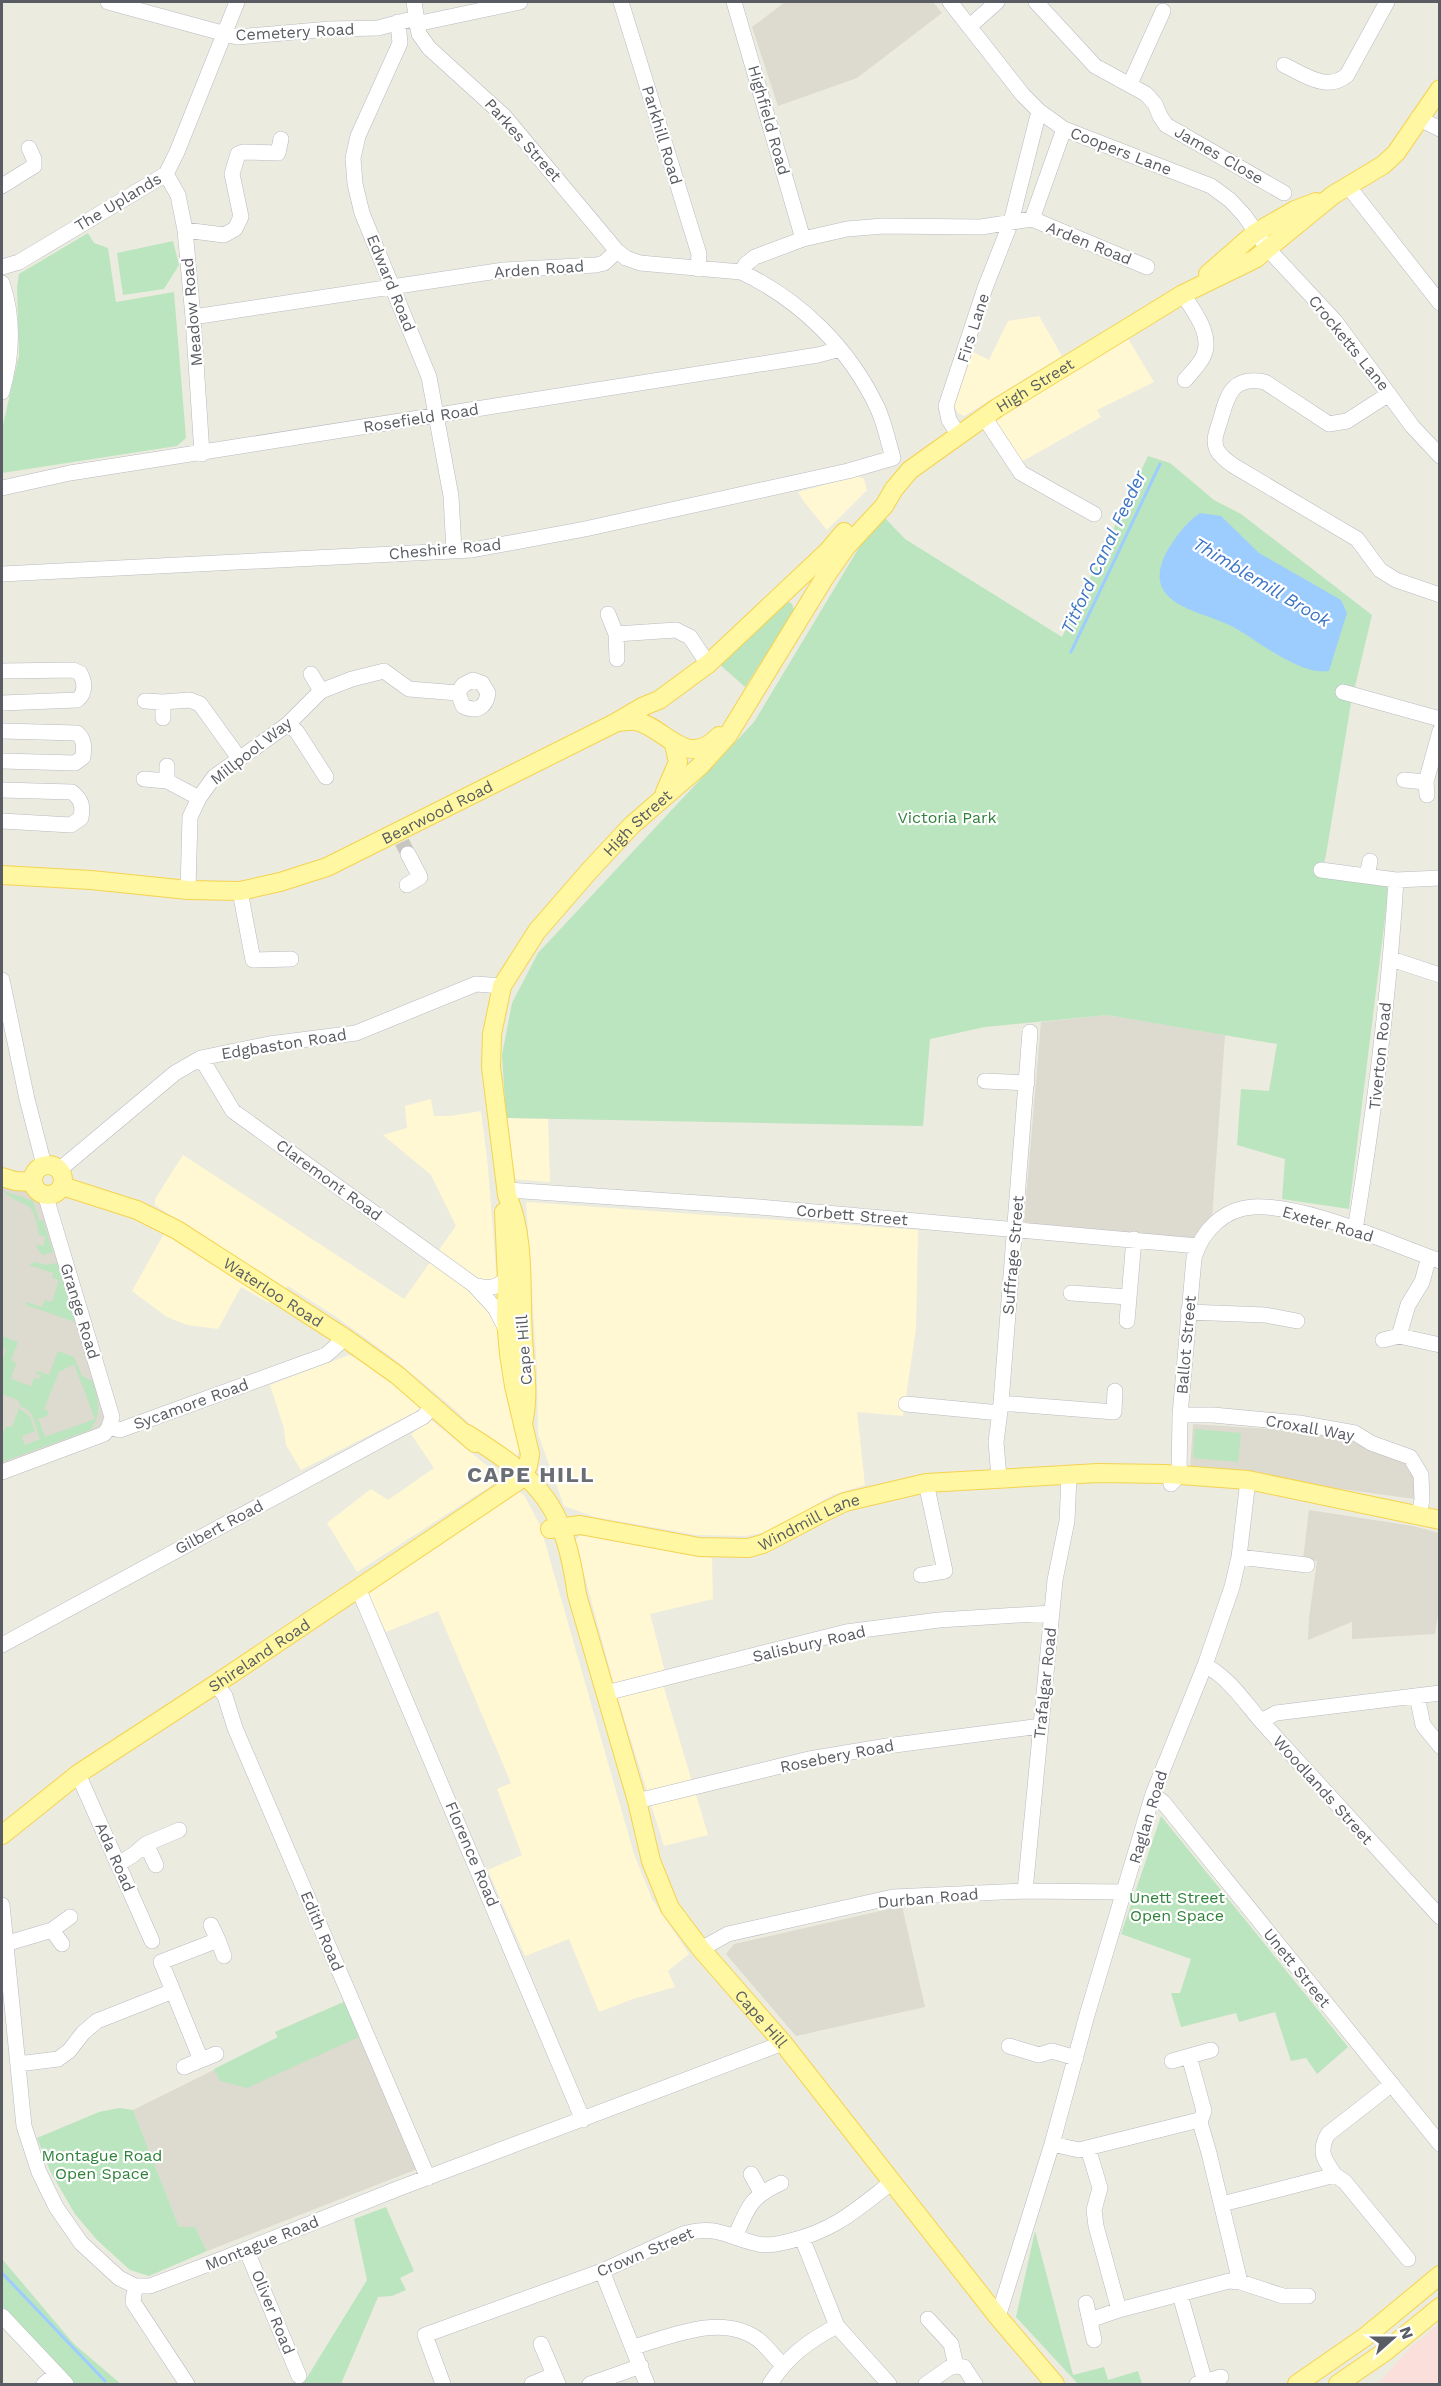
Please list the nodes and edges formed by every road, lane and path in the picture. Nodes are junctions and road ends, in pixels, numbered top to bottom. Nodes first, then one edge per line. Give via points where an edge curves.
1 (108, 2) edge
2 (237, 2) edge
3 (414, 2) edge
4 (520, 2) edge
5 (621, 2) edge
6 (734, 2) edge
7 (950, 2) edge
8 (997, 2) edge
9 (1036, 2) edge
10 (1387, 2) edge
11 (1163, 10) dead end
12 (416, 21) junction
13 (970, 26) junction
14 (399, 28) junction
15 (224, 35) junction
16 (422, 38) junction
17 (1284, 66) dead end
18 (1130, 84) junction
19 (1440, 89) edge
20 (1039, 111) junction
21 (1418, 118) junction
22 (1064, 129) junction
23 (1440, 129) edge
24 (281, 139) dead end
25 (29, 148) dead end
26 (166, 174) junction
27 (2, 186) edge
28 (1341, 190) junction
29 (1277, 193) dead end
30 (1032, 219) junction
31 (1011, 222) junction
32 (185, 230) junction
33 (1255, 233) junction
34 (803, 238) junction
35 (1268, 249) junction
36 (617, 251) junction
37 (2, 267) edge
38 (1147, 267) dead end
39 (698, 269) junction
40 (741, 272) junction
41 (2, 283) edge
42 (393, 287) junction
43 (1183, 294) junction
44 (1440, 303) edge
45 (193, 317) junction
46 (840, 349) junction
47 (1185, 380) dead end
48 (2, 392) edge
49 (1389, 394) junction
50 (437, 416) junction
51 (984, 417) junction
52 (958, 434) junction
53 (1438, 451) edge
54 (201, 454) junction
55 (893, 458) junction
56 (910, 470) junction
57 (2, 488) edge
58 (1094, 514) dead end
59 (454, 552) junction
60 (818, 571) junction
61 (2, 574) edge
62 (1440, 595) edge
63 (779, 597) junction
64 (805, 609) junction
65 (608, 614) dead end
66 (616, 634) junction
67 (617, 659) dead end
68 (708, 664) junction
69 (2, 671) edge
70 (311, 674) dead end
71 (321, 691) junction
72 (1343, 692) dead end
73 (458, 693) dead end
74 (754, 693) junction
75 (659, 700) junction
76 (145, 701) dead end
77 (163, 702) junction
78 (2, 703) edge
79 (163, 718) dead end
80 (1440, 719) edge
81 (615, 723) junction
82 (288, 724) junction
83 (654, 730) junction
84 (2, 731) edge
85 (1440, 731) edge
86 (674, 744) junction
87 (239, 758) junction
88 (2, 761) edge
89 (326, 777) dead end
90 (144, 778) dead end
91 (1404, 780) dead end
92 (2, 790) edge
93 (199, 798) junction
94 (661, 799) junction
95 (2, 821) edge
96 (402, 842) junction
97 (1321, 870) dead end
98 (2, 875) edge
99 (1440, 878) edge
100 (1396, 880) junction
101 (407, 885) dead end
102 (188, 890) junction
103 (240, 891) junction
104 (1391, 958) junction
105 (291, 959) dead end
106 (1440, 975) edge
107 (2, 980) edge
108 (502, 986) junction
109 (1030, 1032) dead end
110 (201, 1058) junction
111 (985, 1081) dead end
112 (1027, 1083) junction
113 (55, 1174) junction
114 (2, 1177) edge
115 (39, 1188) junction
116 (507, 1193) junction
117 (1217, 1222) joint
118 (1015, 1230) junction
119 (1355, 1230) junction
120 (1134, 1239) junction
121 (1198, 1246) junction
122 (1434, 1259) edge
123 (514, 1278) junction
124 (474, 1286) junction
125 (1071, 1293) dead end
126 (1128, 1297) junction
127 (522, 1305) junction
128 (1188, 1312) junction
129 (1127, 1321) dead end
130 (1297, 1321) dead end
131 (508, 1332) junction
132 (1400, 1336) junction
133 (345, 1338) junction
134 (1383, 1340) dead end
135 (1440, 1345) edge
136 (1116, 1391) dead end
137 (906, 1404) dead end
138 (434, 1405) junction
139 (1000, 1408) junction
140 (1180, 1415) junction
141 (523, 1423) junction
142 (109, 1427) junction
143 (2, 1472) edge
144 (1069, 1476) junction
145 (521, 1477) junction
146 (999, 1478) junction
147 (1175, 1480) junction
148 (927, 1483) junction
149 (1246, 1486) junction
150 (1419, 1515) junction
151 (1440, 1520) edge
152 (556, 1528) junction
153 (1239, 1557) junction
154 (1307, 1565) dead end
155 (921, 1575) dead end
156 (358, 1588) junction
157 (1052, 1612) junction
158 (2, 1645) edge
159 (1205, 1665) junction
160 (216, 1684) junction
161 (606, 1693) junction
162 (1440, 1693) edge
163 (1417, 1696) junction
164 (1261, 1721) junction
165 (1041, 1726) junction
166 (1440, 1746) edge
167 (78, 1774) junction
168 (1153, 1794) junction
169 (637, 1801) junction
170 (179, 1830) dead end
171 (2, 1835) edge
172 (146, 1844) junction
173 (118, 1864) junction
174 (156, 1865) dead end
175 (1025, 1891) junction
176 (1125, 1892) junction
177 (2, 1905) edge
178 (70, 1917) dead end
179 (1440, 1917) edge
180 (211, 1925) dead end
181 (52, 1930) junction
182 (218, 1940) junction
183 (5, 1944) junction
184 (62, 1944) dead end
185 (701, 1949) junction
186 (156, 1951) junction
187 (224, 1956) dead end
188 (172, 1991) junction
189 (783, 2043) junction
190 (1009, 2046) dead end
191 (1211, 2050) dead end
192 (216, 2054) dead end
193 (1189, 2056) junction
194 (1076, 2058) junction
195 (201, 2060) junction
196 (1172, 2061) dead end
197 (18, 2064) junction
198 (184, 2067) dead end
199 (1392, 2084) junction
200 (582, 2120) junction
201 (1200, 2122) junction
202 (1052, 2144) junction
203 (1440, 2144) edge
204 (1089, 2148) junction
205 (751, 2174) dead end
206 (1335, 2175) junction
207 (428, 2178) junction
208 (781, 2182) dead end
209 (892, 2182) junction
210 (761, 2192) junction
211 (1222, 2204) junction
212 (735, 2237) junction
213 (802, 2238) junction
214 (246, 2249) junction
215 (1408, 2259) dead end
216 (602, 2271) junction
217 (1440, 2275) edge
218 (1240, 2282) junction
219 (135, 2286) junction
220 (1180, 2295) junction
221 (1308, 2296) dead end
222 (1086, 2302) dead end
223 (1440, 2307) edge
224 (1119, 2310) junction
225 (2, 2316) edge
226 (998, 2317) junction
227 (928, 2319) dead end
228 (1090, 2320) junction
229 (837, 2326) junction
230 (1365, 2337) junction
231 (1094, 2340) dead end
232 (541, 2344) dead end
233 (634, 2348) junction
234 (1386, 2351) junction
235 (783, 2365) junction
236 (641, 2366) junction
237 (956, 2366) junction
238 (299, 2376) dead end
239 (1221, 2377) dead end
240 (556, 2380) edge
241 (56, 2381) edge
242 (1201, 2383) edge
243 (187, 2385) edge
244 (443, 2385) edge
245 (532, 2385) edge
246 (590, 2385) edge
247 (647, 2385) edge
248 (770, 2385) edge
249 (889, 2385) edge
250 (926, 2385) edge
251 (975, 2385) edge
252 (1055, 2385) edge
253 (1297, 2385) edge
254 (1338, 2385) edge

1 - 15 street, Cemetery Road
2 - 15 street, The Uplands
3 - 12 street, Parkes Street
4 - 12 street, Cemetery Road
5 - 39 street, Parkhill Road via 699,254
6 - 34 street, Highfield Road
7 - 13 street, Coopers Lane
8 - 13 street
9 - 18 street, James Close via 1095,66
10 - 17 street via 1347,75 1339,82 1317,81
11 - 18 street
12 - 14 street, Cemetery Road
12 - 16 street, Parkes Street
13 - 20 street, Coopers Lane
14 - 15 street, Cemetery Road
14 - 16 street, Cemetery Road
14 - 42 street, Edward Road via 400,43 358,136 353,158 362,213
15 - 26 street, The Uplands
16 - 36 street, Parkes Street via 504,116
18 - 29 street, James Close via 1155,104 1166,125
19 - 21 main road, High Street
20 - 22 street, Coopers Lane
20 - 31 street, Firs Lane
21 - 23 street
21 - 28 main road, High Street
22 - 30 street
22 - 33 street, Coopers Lane via 1211,186 1230,200
24 - 32 street via 278,153 238,154 232,174 241,217 235,229 224,235
25 - 27 street via 34,165
26 - 32 street, Meadow Road via 178,195
26 - 37 street, The Uplands via 19,262
28 - 33 main road, High Street via 1294,210
28 - 35 main road, High Street
28 - 44 street
30 - 31 street
30 - 38 street, Arden Road
31 - 34 street via 972,228 883,226
31 - 52 street, Firs Lane via 946,406
32 - 45 street, Meadow Road
33 - 35 street, Crocketts Lane
33 - 43 main road, High Street
34 - 40 street via 754,257
35 - 43 main road, High Street
35 - 49 street, Crocketts Lane via 1335,321
36 - 39 street via 640,263
36 - 42 street, Arden Road via 596,265 504,270
39 - 40 street
40 - 46 street via 794,303
41 - 48 street via 10,353
42 - 45 street, Arden Road
42 - 50 street, Edward Road via 429,377
43 - 47 street via 1203,326 1206,342 1204,356
43 - 51 main road, High Street
45 - 54 street, Meadow Road
46 - 50 street, Rosefield Road
46 - 55 street via 877,409
49 - 53 street, Crocketts Lane via 1412,426
49 - 62 street via 1347,421 1329,423 1265,382 1242,382 1228,394 1215,435 1216,448 1234,466 1357,539 1383,572
50 - 54 street, Rosefield Road
50 - 59 street, Edward Road via 451,496
51 - 52 main road, High Street
51 - 58 street via 1021,473
52 - 56 main road, High Street
54 - 57 street, Rosefield Road via 70,473
55 - 56 street
55 - 59 street, Cheshire Road via 585,529
56 - 60 main road, High Street via 889,500
59 - 61 street, Cheshire Road
60 - 63 main road, Bearwood Road
60 - 64 main road, High Street
63 - 64 main road via 792,596
63 - 68 main road, Bearwood Road
64 - 74 main road, High Street
65 - 66 street
66 - 67 street
66 - 68 street via 676,630 690,638
68 - 75 main road, Bearwood Road
69 - 78 street via 73,670 80,673 84,686 77,700
70 - 71 street
71 - 73 street, Millpool Way via 384,671 409,689
71 - 82 street, Millpool Way
72 - 80 street
74 - 86 main road via 707,747 692,749
74 - 94 main road, High Street via 714,752
75 - 81 main road, Bearwood Road
75 - 83 main road via 652,713
76 - 77 street
77 - 79 street
77 - 87 street via 190,700 200,704
81 - 83 main road via 634,721
81 - 96 main road, Bearwood Road
82 - 87 street, Millpool Way
82 - 89 street
83 - 86 main road
84 - 88 street via 77,733 84,746 83,757 75,763
85 - 91 street via 1426,789
86 - 94 main road via 678,762
87 - 93 street, Millpool Way via 214,777
90 - 93 street via 167,773
92 - 95 street via 72,792 83,808 81,819 71,825
93 - 102 street, Millpool Way via 190,817
94 - 108 main road, High Street via 632,825 537,931
96 - 101 street via 420,877
96 - 103 main road, Bearwood Road
97 - 100 street via 1368,869
98 - 102 main road, Bearwood Road via 91,879
99 - 100 street
100 - 104 street, Tiverton Road
102 - 103 main road, Bearwood Road
103 - 105 street via 253,960
104 - 106 street
104 - 119 street, Tiverton Road via 1373,1122
107 - 113 street via 27,1099
108 - 110 street, Edgbaston Road via 476,984 356,1033
108 - 116 main road, High Street via 492,1034 491,1067
109 - 112 street, Suffrage Street
110 - 113 street, Edgbaston Road via 175,1073
110 - 124 street, Claremont Road via 233,1111
111 - 112 street
112 - 118 street, Suffrage Street
113 - 115 main road via 36,1172
113 - 115 main road via 54,1194
113 - 133 main road, Waterloo Road via 162,1221
114 - 115 main road
115 - 142 street, Grange Road via 112,1417
116 - 118 street, Corbett Street via 759,1207
116 - 123 main road, High Street via 503,1204
117 - 119 street, Exeter Road via 1240,1210 1267,1208
117 - 121 street, Ballot Street
118 - 120 street, Corbett Street
118 - 139 street, Suffrage Street
119 - 122 street, Exeter Road
120 - 121 street, Corbett Street
120 - 126 street
121 - 128 street, Ballot Street
122 - 132 street via 1408,1305
123 - 124 street via 496,1288
123 - 127 main road via 514,1299
123 - 131 main road, Cape Hill via 506,1320
124 - 131 street, Claremont Road via 495,1308
125 - 126 street
126 - 129 street
127 - 131 main road via 515,1310
127 - 141 main road, Cape Hill via 527,1395
128 - 130 street via 1265,1315
128 - 140 street, Ballot Street
131 - 141 main road, Cape Hill
132 - 134 street
132 - 135 street
133 - 138 main road, Waterloo Road
133 - 142 street, Sycamore Road via 326,1355 120,1430
136 - 139 street via 1114,1412
137 - 139 street
138 - 145 main road, Waterloo Road via 487,1455
138 - 158 street, Gilbert Road via 423,1417
139 - 146 street, Suffrage Street via 996,1442
140 - 147 street, Ballot Street
140 - 150 street, Croxall Way via 1299,1423 1355,1433 1410,1457 1420,1475
141 - 145 main road, Cape Hill via 530,1454
142 - 143 street, Sycamore Road via 104,1434
144 - 146 main road, Windmill Lane
144 - 147 main road, Windmill Lane via 1098,1473
144 - 157 street, Trafalgar Road via 1067,1521
145 - 152 main road, Cape Hill via 539,1487 551,1504
145 - 156 main road, Shireland Road
146 - 148 main road, Windmill Lane
147 - 149 main road, Windmill Lane via 1201,1487
147 - 149 main road, Windmill Lane via 1218,1478
148 - 152 main road, Windmill Lane via 845,1502 748,1548 699,1547 590,1526
148 - 155 street via 945,1571
149 - 150 main road, Windmill Lane
149 - 153 street, Raglan Road
150 - 151 main road, Windmill Lane
152 - 161 main road, Cape Hill via 573,1568 577,1595
153 - 154 street
153 - 159 street, Raglan Road
156 - 160 main road, Shireland Road
156 - 200 street, Florence Road
157 - 161 street, Salisbury Road via 846,1632
157 - 165 street, Trafalgar Road
159 - 164 street, Woodlands Street via 1218,1672
159 - 168 street, Raglan Road
160 - 167 main road, Shireland Road
160 - 207 street, Edith Road via 229,1705
161 - 169 main road, Cape Hill
162 - 163 street
163 - 164 street via 1276,1713
163 - 166 street via 1423,1725
164 - 179 street, Woodlands Street
165 - 169 street, Rosebery Road via 809,1759
165 - 175 street, Trafalgar Road
167 - 171 main road, Shireland Road
167 - 173 street, Ada Road
168 - 176 street, Raglan Road
168 - 199 street, Unett Street via 1164,1802
169 - 185 main road, Cape Hill via 651,1861 666,1900
170 - 172 street
172 - 173 street
172 - 174 street
173 - 186 street, Ada Road
175 - 176 street, Durban Road
175 - 185 street, Durban Road via 893,1897 728,1934
176 - 194 street, Raglan Road
177 - 183 street
178 - 181 street
180 - 182 street
181 - 183 street
181 - 184 street
182 - 186 street
182 - 187 street
183 - 197 street
185 - 189 main road, Cape Hill
186 - 188 street, Ada Road
188 - 195 street, Ada Road
188 - 197 street via 97,2021 58,2058
189 - 200 street, Montague Road
189 - 209 main road, Cape Hill
190 - 194 street via 1039,2055 1052,2052
191 - 193 street
192 - 195 street
193 - 196 street
193 - 201 street via 1204,2111
194 - 202 street, Raglan Road
195 - 198 street
197 - 219 street via 24,2126 56,2207 81,2243 119,2278
199 - 203 street, Unett Street
199 - 206 street via 1328,2134 1322,2145 1323,2158
200 - 207 street, Montague Road
201 - 204 street
201 - 211 street
202 - 204 street via 1079,2150
202 - 226 street, Raglan Road
204 - 224 street via 1100,2188 1094,2210 1096,2226
205 - 210 street
206 - 211 street
206 - 215 street
207 - 214 street, Montague Road
208 - 210 street
209 - 213 street, Crown Street via 833,2226
209 - 226 main road, Cape Hill
210 - 212 street via 749,2206
211 - 218 street
212 - 213 street, Crown Street via 770,2246
212 - 216 street, Crown Street via 706,2229 694,2230
213 - 229 street
214 - 219 street, Montague Road via 150,2286
214 - 238 street, Oliver Road
216 - 233 street
216 - 244 street, Crown Street via 425,2335
217 - 230 main road
218 - 220 street via 1229,2281
218 - 221 street via 1283,2296
219 - 243 street via 133,2302
220 - 224 street
220 - 242 street
222 - 228 street
223 - 234 main road
224 - 228 street
225 - 241 street
226 - 252 main road, Cape Hill
227 - 237 street via 951,2344
228 - 231 street
229 - 235 street via 796,2351
229 - 249 street
230 - 234 main road
230 - 253 main road
232 - 240 street
233 - 235 street via 711,2326 747,2333 761,2341
233 - 236 street
234 - 254 main road
235 - 248 street
236 - 246 street
236 - 247 street
237 - 250 street
237 - 251 street via 964,2367
239 - 242 street
240 - 245 street

